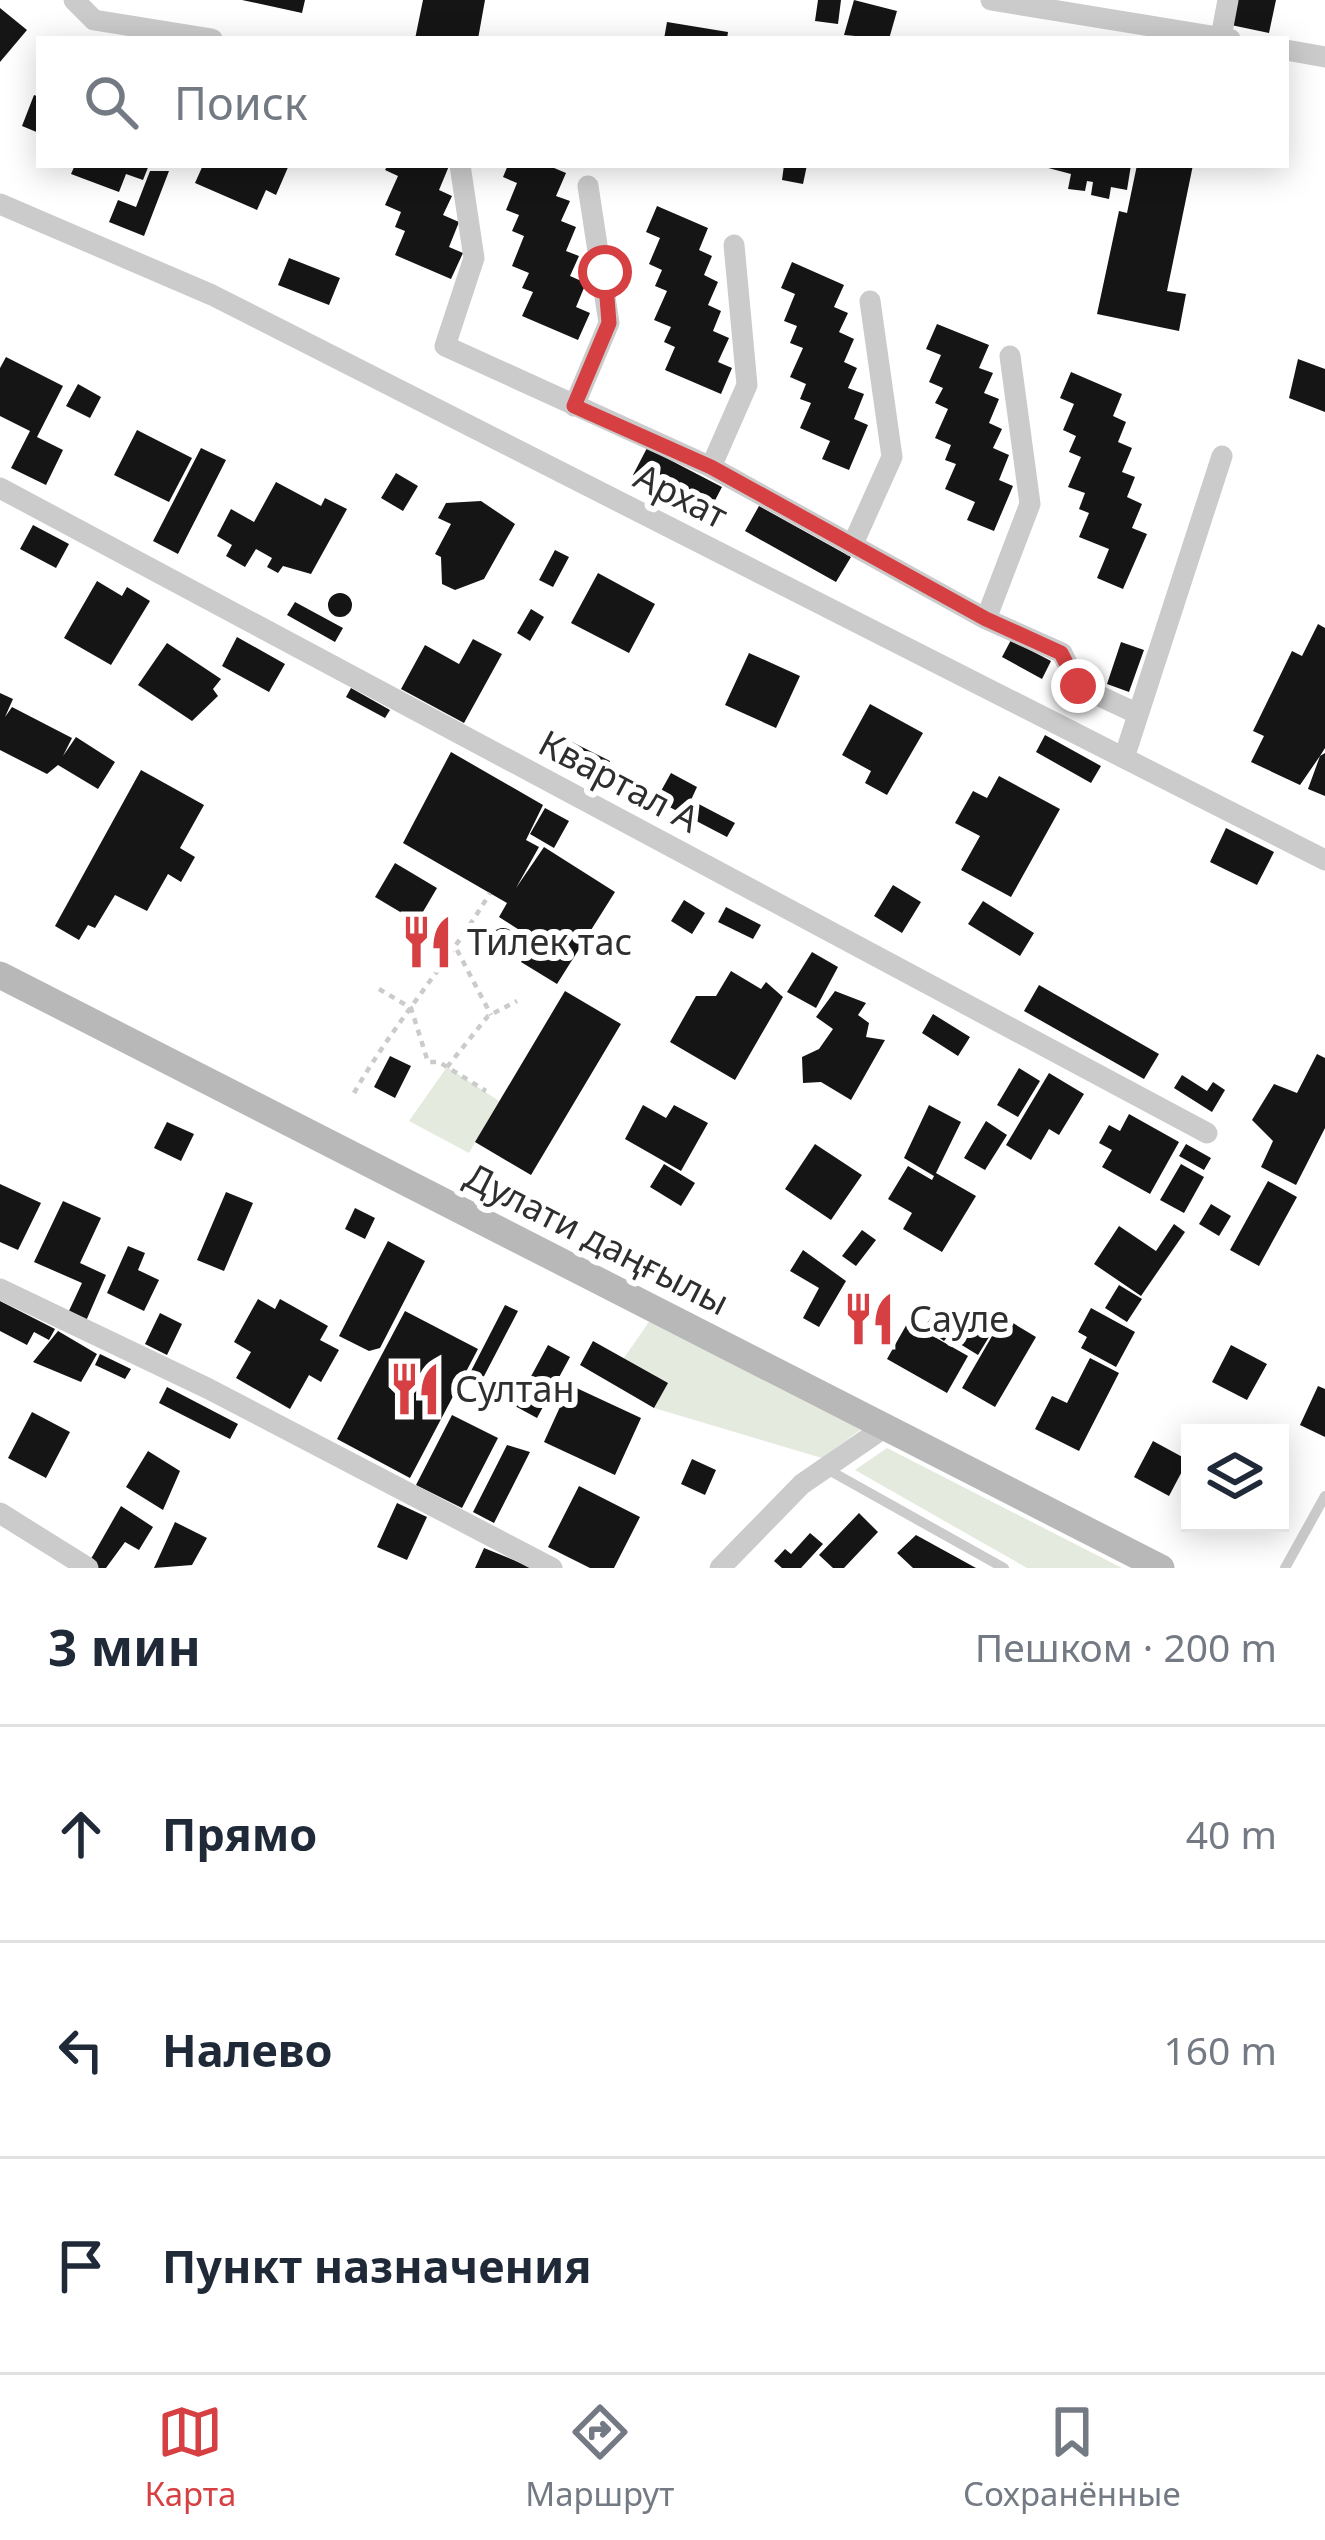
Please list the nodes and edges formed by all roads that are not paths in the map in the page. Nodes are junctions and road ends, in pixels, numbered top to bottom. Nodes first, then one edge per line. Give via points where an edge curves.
1 (74, 0) edge
2 (991, 0) edge
3 (1228, 0) edge
4 (193, 36) edge
5 (1214, 36) edge
6 (1226, 36) edge
7 (1289, 51) edge
8 (1325, 57) edge
9 (460, 168) edge
10 (588, 186) dead end
11 (0, 204) edge
12 (734, 245) dead end
13 (870, 302) dead end
14 (1010, 356) dead end
15 (574, 406) junction
16 (1222, 456) dead end
17 (711, 467) junction
18 (0, 488) edge
19 (852, 546) junction
20 (986, 619) junction
21 (1138, 713) junction
22 (1124, 758) junction
23 (1325, 860) edge
24 (0, 975) edge
25 (1208, 1132) dead end
26 (0, 1289) edge
27 (885, 1427) junction
28 (826, 1468) junction
29 (1325, 1496) edge
30 (0, 1513) edge
31 (88, 1568) edge
32 (552, 1568) edge
33 (720, 1568) edge
34 (1004, 1568) edge
35 (1161, 1568) edge
36 (1285, 1568) edge

1 - 4 street via 94,20
2 - 5 street
3 - 6 street
7 - 8 street
9 - 15 street via 474,258 446,346
10 - 15 street via 609,323
11 - 22 street, Архат via 212,295
12 - 17 street via 747,385
13 - 19 street via 892,457
14 - 20 street via 1030,504
15 - 17 street
16 - 21 street
17 - 19 street
18 - 25 street, Квартал А
19 - 20 street
20 - 21 street via 1061,653 1078,686
21 - 22 street
22 - 23 street, Архат
24 - 27 main road, Дулати даңғылы
26 - 32 street
27 - 28 street
27 - 35 main road, Дулати даңғылы
28 - 33 street
28 - 34 lane
29 - 36 lane
30 - 31 street

